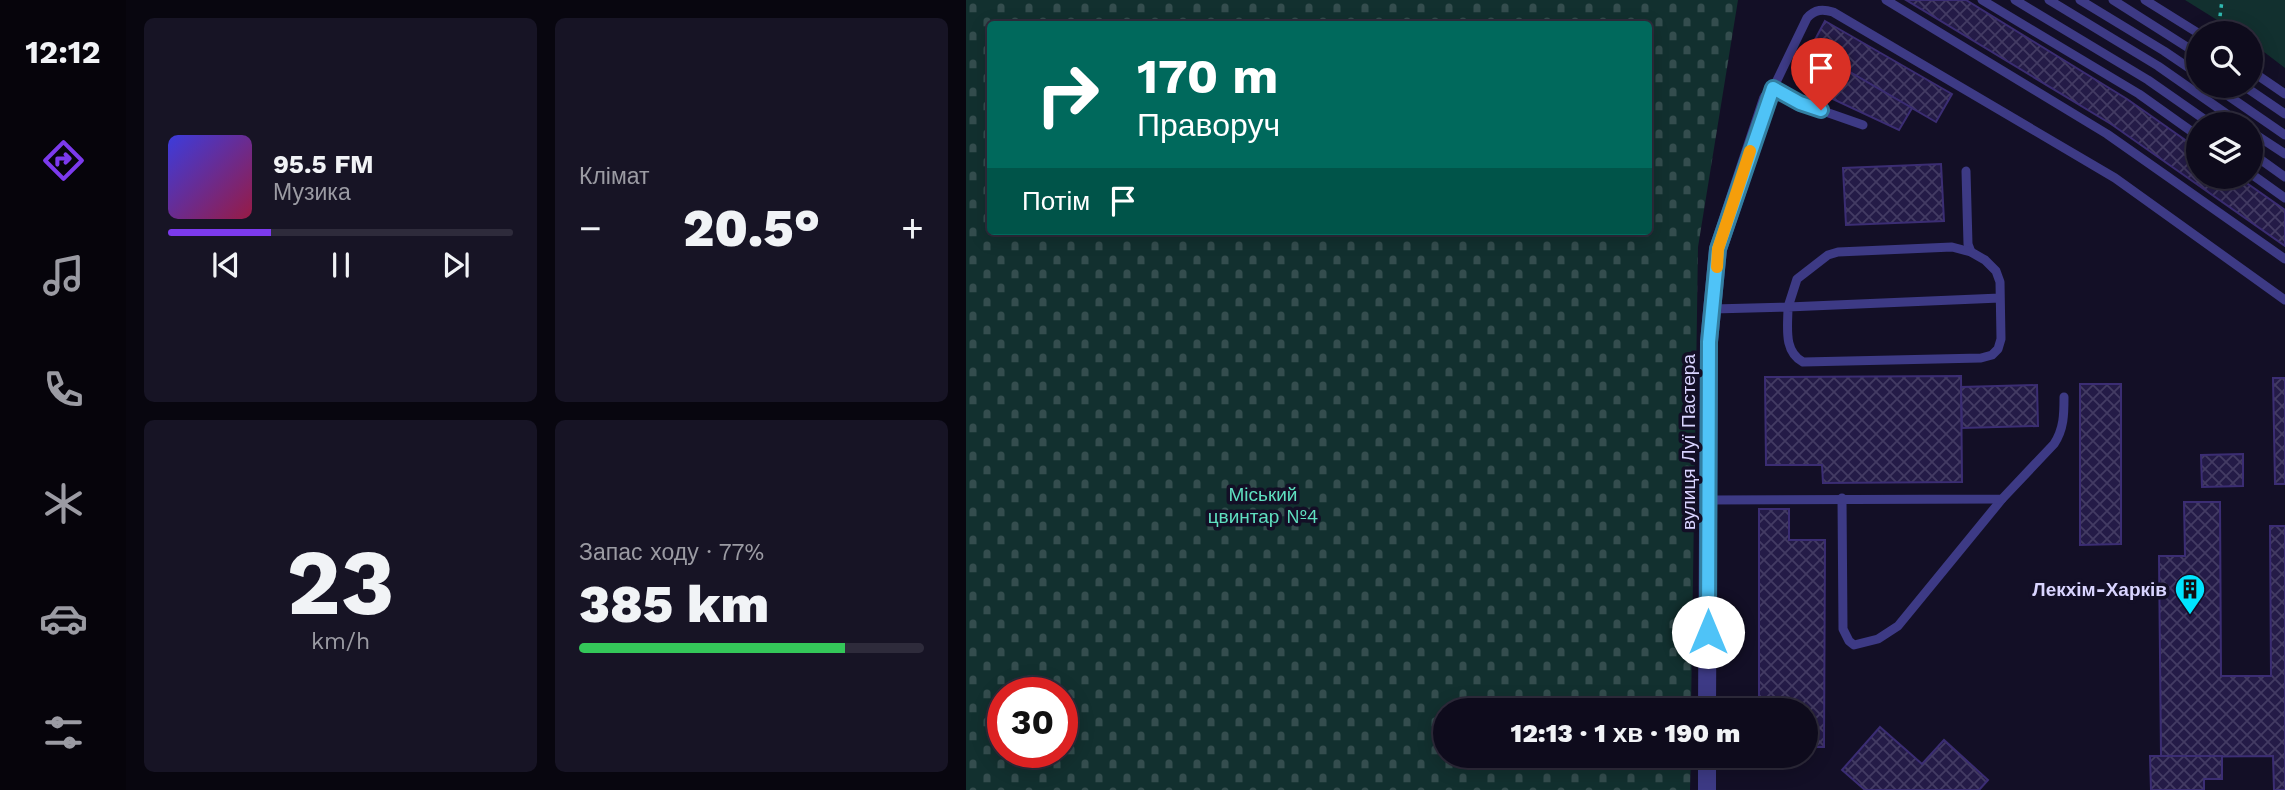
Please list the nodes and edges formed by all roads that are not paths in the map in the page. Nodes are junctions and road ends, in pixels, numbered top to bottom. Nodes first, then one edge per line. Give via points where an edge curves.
1 (1886, 0) edge
2 (1982, 0) edge
3 (2015, 0) edge
4 (2049, 0) edge
5 (2080, 0) edge
6 (2113, 0) edge
7 (2145, 0) edge
8 (2186, 26) edge
9 (2186, 46) edge
10 (2186, 66) edge
11 (2263, 79) edge
12 (1770, 93) junction
13 (2285, 94) edge
14 (2231, 98) edge
15 (2262, 98) edge
16 (2194, 112) edge
17 (2224, 112) edge
18 (2285, 114) edge
19 (1863, 125) dead end
20 (2186, 127) edge
21 (2285, 135) edge
22 (2263, 140) edge
23 (2285, 155) edge
24 (2263, 161) edge
25 (1966, 171) dead end
26 (2285, 177) edge
27 (2263, 182) edge
28 (2285, 198) edge
29 (1971, 252) junction
30 (2285, 259) edge
31 (2000, 298) junction
32 (2285, 300) edge
33 (1788, 307) junction
34 (1713, 309) junction
35 (2064, 397) dead end
36 (1842, 498) junction
37 (2002, 499) junction
38 (1709, 500) junction
39 (1707, 698) edge
40 (1707, 768) edge
41 (1707, 790) edge

1 - 30 lane via 2107,134
2 - 20 lane
3 - 16 lane
4 - 17 lane
5 - 10 lane
6 - 9 lane
7 - 8 lane
11 - 13 lane
12 - 19 lane
12 - 32 lane via 1807,18 1822,9 1833,12 2115,178
12 - 34 street, вулиця Луї Пастера via 1718,249
14 - 21 lane
15 - 18 lane
22 - 23 lane
24 - 26 lane
25 - 29 lane
27 - 28 lane
29 - 31 lane via 1996,271
29 - 33 lane via 1952,247 1828,255 1797,279
31 - 33 lane
31 - 33 lane via 1998,349 1981,358 1802,362 1790,351
33 - 34 lane
34 - 38 street, вулиця Луї Пастера
35 - 37 lane via 2061,434
36 - 37 lane
36 - 37 lane via 1843,629 1854,645 1878,639 1898,626
36 - 38 lane
38 - 39 street, вулиця Луї Пастера
40 - 41 street

